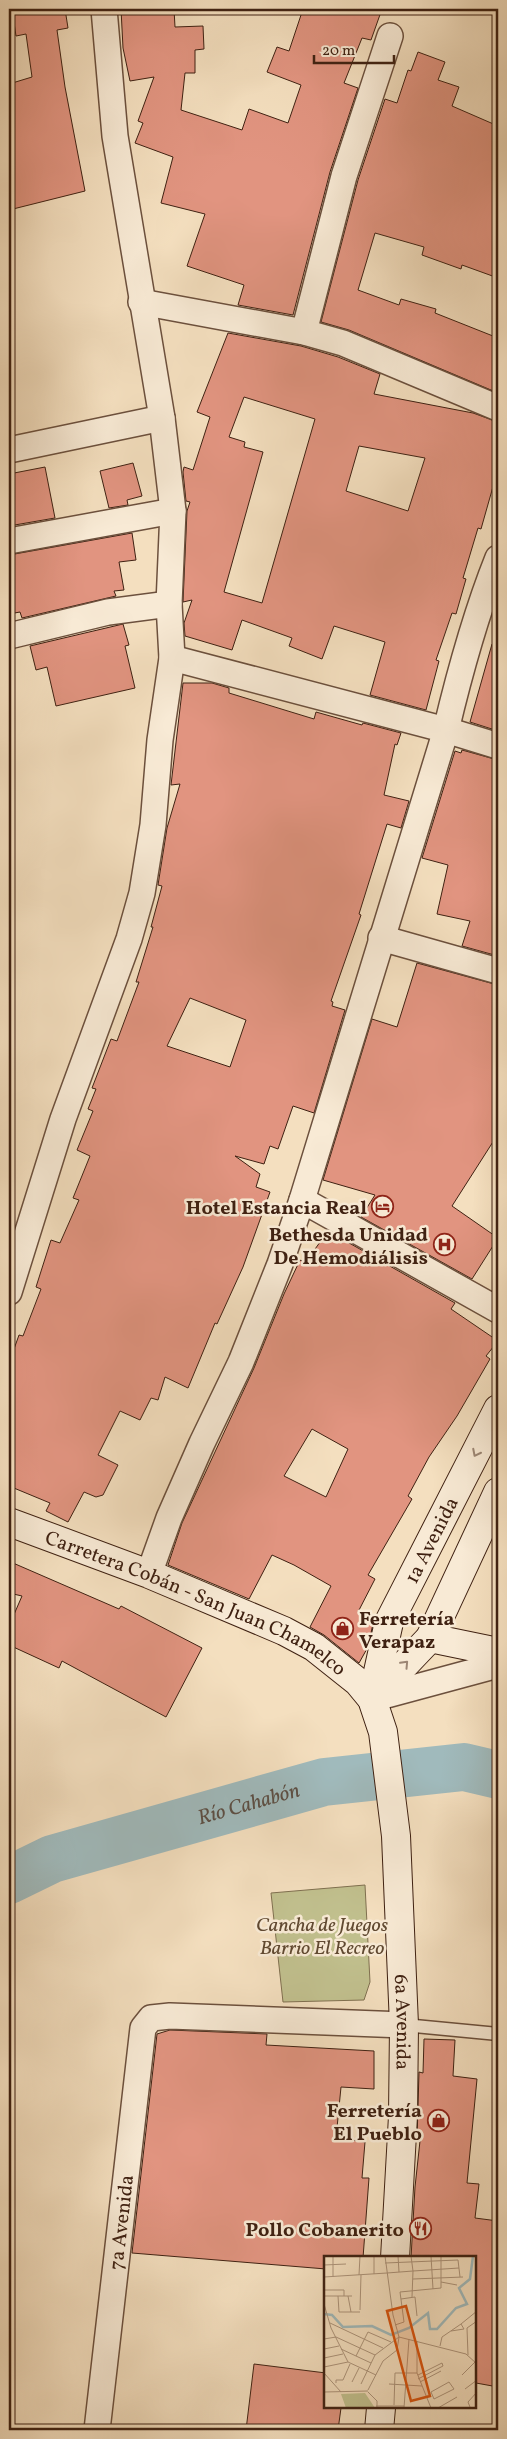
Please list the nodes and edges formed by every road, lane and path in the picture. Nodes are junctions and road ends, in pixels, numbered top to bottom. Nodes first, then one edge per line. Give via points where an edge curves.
1 (104, 9) edge
2 (390, 36) dead end
3 (141, 302) junction
4 (304, 332) junction
5 (498, 408) edge
6 (162, 418) junction
7 (9, 450) edge
8 (173, 512) junction
9 (9, 541) edge
10 (498, 558) edge
11 (169, 604) junction
12 (9, 636) edge
13 (172, 658) junction
14 (446, 730) junction
15 (498, 746) edge
16 (381, 938) junction
17 (498, 971) edge
18 (302, 1200) junction
19 (9, 1292) edge
20 (498, 1310) edge
21 (498, 1409) edge
22 (498, 1492) edge
23 (10, 1528) edge
24 (149, 1574) junction
25 (430, 1638) junction
26 (498, 1652) edge
27 (498, 1665) edge
28 (372, 1700) junction
29 (404, 2025) junction
30 (498, 2034) edge
31 (395, 2256) edge
32 (381, 2409) edge
33 (98, 2430) edge
34 (378, 2430) edge

1 - 3 street via 115,136
2 - 4 street via 344,176
3 - 4 street
3 - 6 street
4 - 5 street via 343,342
6 - 7 street
6 - 8 street
8 - 9 street
8 - 11 street
10 - 14 street via 461,666
11 - 12 street via 108,612
11 - 13 street
13 - 14 street
13 - 19 street via 142,893 129,939 63,1119
14 - 15 street
14 - 16 street
16 - 17 street
16 - 18 street
18 - 20 street
18 - 24 street via 248,1344 194,1460
21 -> 28 main road, 1a Avenida via 389,1622
22 - 25 main road, 1a Avenida
23 - 24 main road, Carretera Cobán - San Juan Chamelco
24 - 28 main road, Carretera Cobán - San Juan Chamelco via 314,1647 358,1682
25 - 26 main road
28 -> 25 main road, 1a Avenida
27 - 28 street
28 - 29 main road, 6a Avenida via 384,1732 396,1836
29 - 30 lane
29 - 31 main road, 6a Avenida
29 - 33 street, 7a Avenida via 170,2016 151,2018 143,2028
32 - 34 main road

